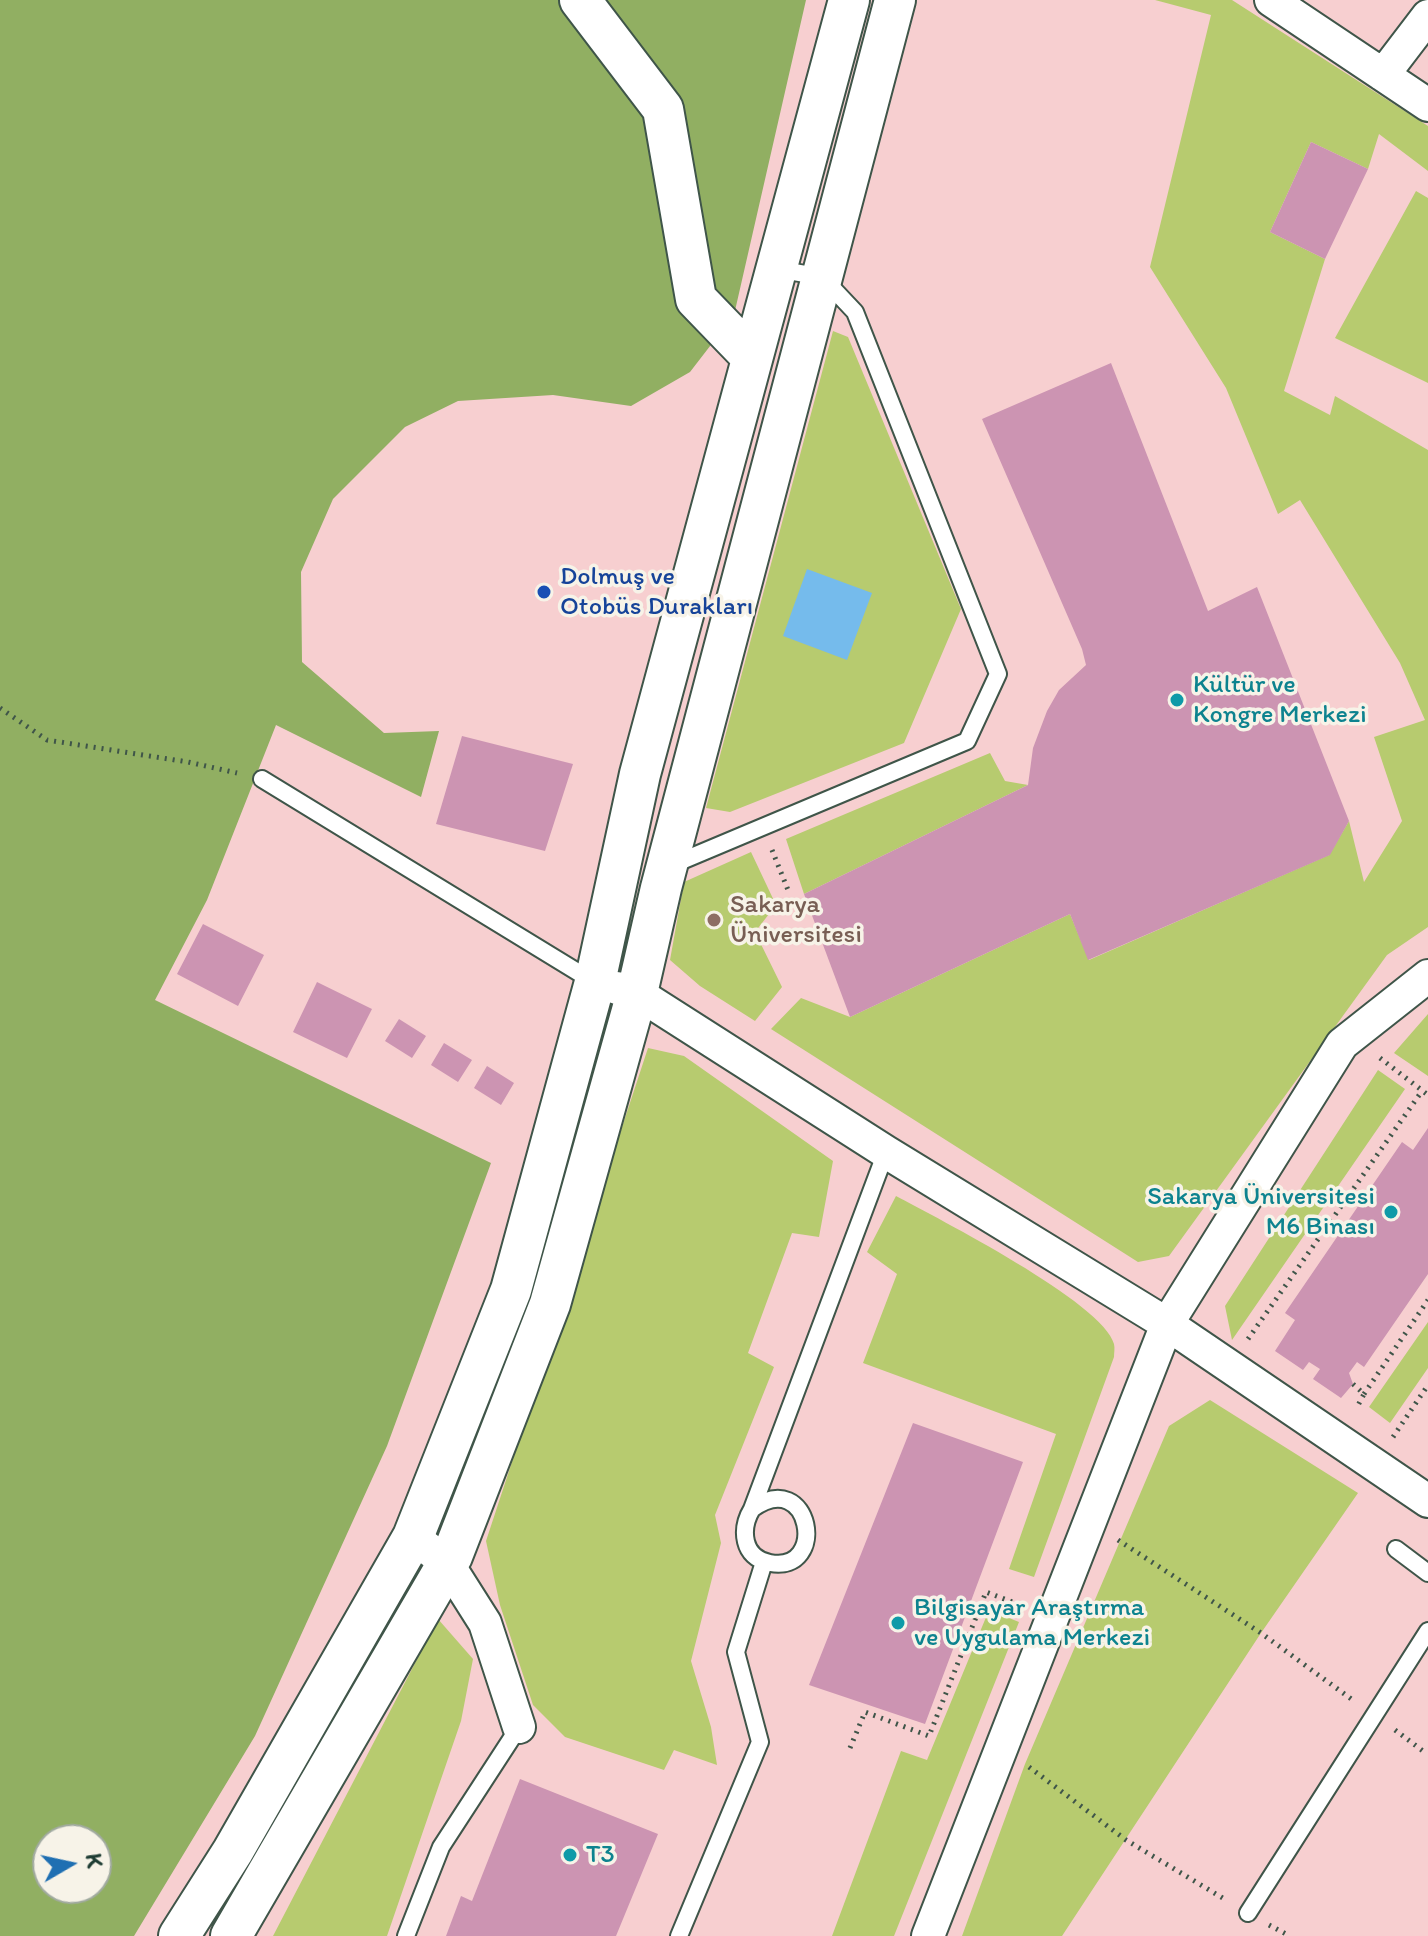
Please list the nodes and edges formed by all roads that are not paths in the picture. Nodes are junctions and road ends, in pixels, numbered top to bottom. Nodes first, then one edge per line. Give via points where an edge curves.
1 (580, 0) edge
2 (849, 0) edge
3 (895, 0) edge
4 (1271, 0) edge
5 (1428, 16) edge
6 (1383, 75) junction
7 (1428, 105) edge
8 (776, 269) junction
9 (822, 277) junction
10 (752, 357) junction
11 (262, 779) road end
12 (667, 867) junction
13 (1428, 976) edge
14 (595, 982) junction
15 (637, 993) junction
16 (886, 1152) junction
17 (1167, 1324) junction
18 (1428, 1501) edge
19 (752, 1509) junction
20 (413, 1537) junction
21 (1396, 1549) dead end
22 (764, 1562) junction
23 (447, 1563) junction
24 (1428, 1573) edge
25 (1428, 1631) edge
26 (519, 1727) joint
27 (1248, 1913) road end
28 (179, 1936) edge
29 (231, 1936) edge
30 (406, 1936) edge
31 (679, 1936) edge
32 (928, 1936) edge

1 - 10 street via 663,109 696,299
2 - 8 street
3 - 9 street
4 - 6 street
5 - 6 street
6 - 7 street
8 - 9 lane
8 - 10 street
9 - 12 street
9 - 12 lane via 855,312 998,674 967,741
10 - 14 street via 640,774
11 - 14 lane
12 - 15 street
13 - 17 street via 1342,1044
14 - 15 street
14 - 20 street via 511,1290
15 - 16 street
15 - 23 street via 550,1304
16 - 17 street
16 - 19 lane
17 - 18 street
17 - 32 street
19 - 22 lane via 743,1532 753,1555
19 - 22 lane via 763,1501 787,1501 799,1508 809,1531 800,1554 776,1564
20 - 23 street
20 - 28 street
21 - 24 lane
22 - 31 lane via 736,1652 760,1742
23 - 26 street via 485,1623
23 - 29 street
25 - 27 lane
26 - 30 lane via 441,1847

